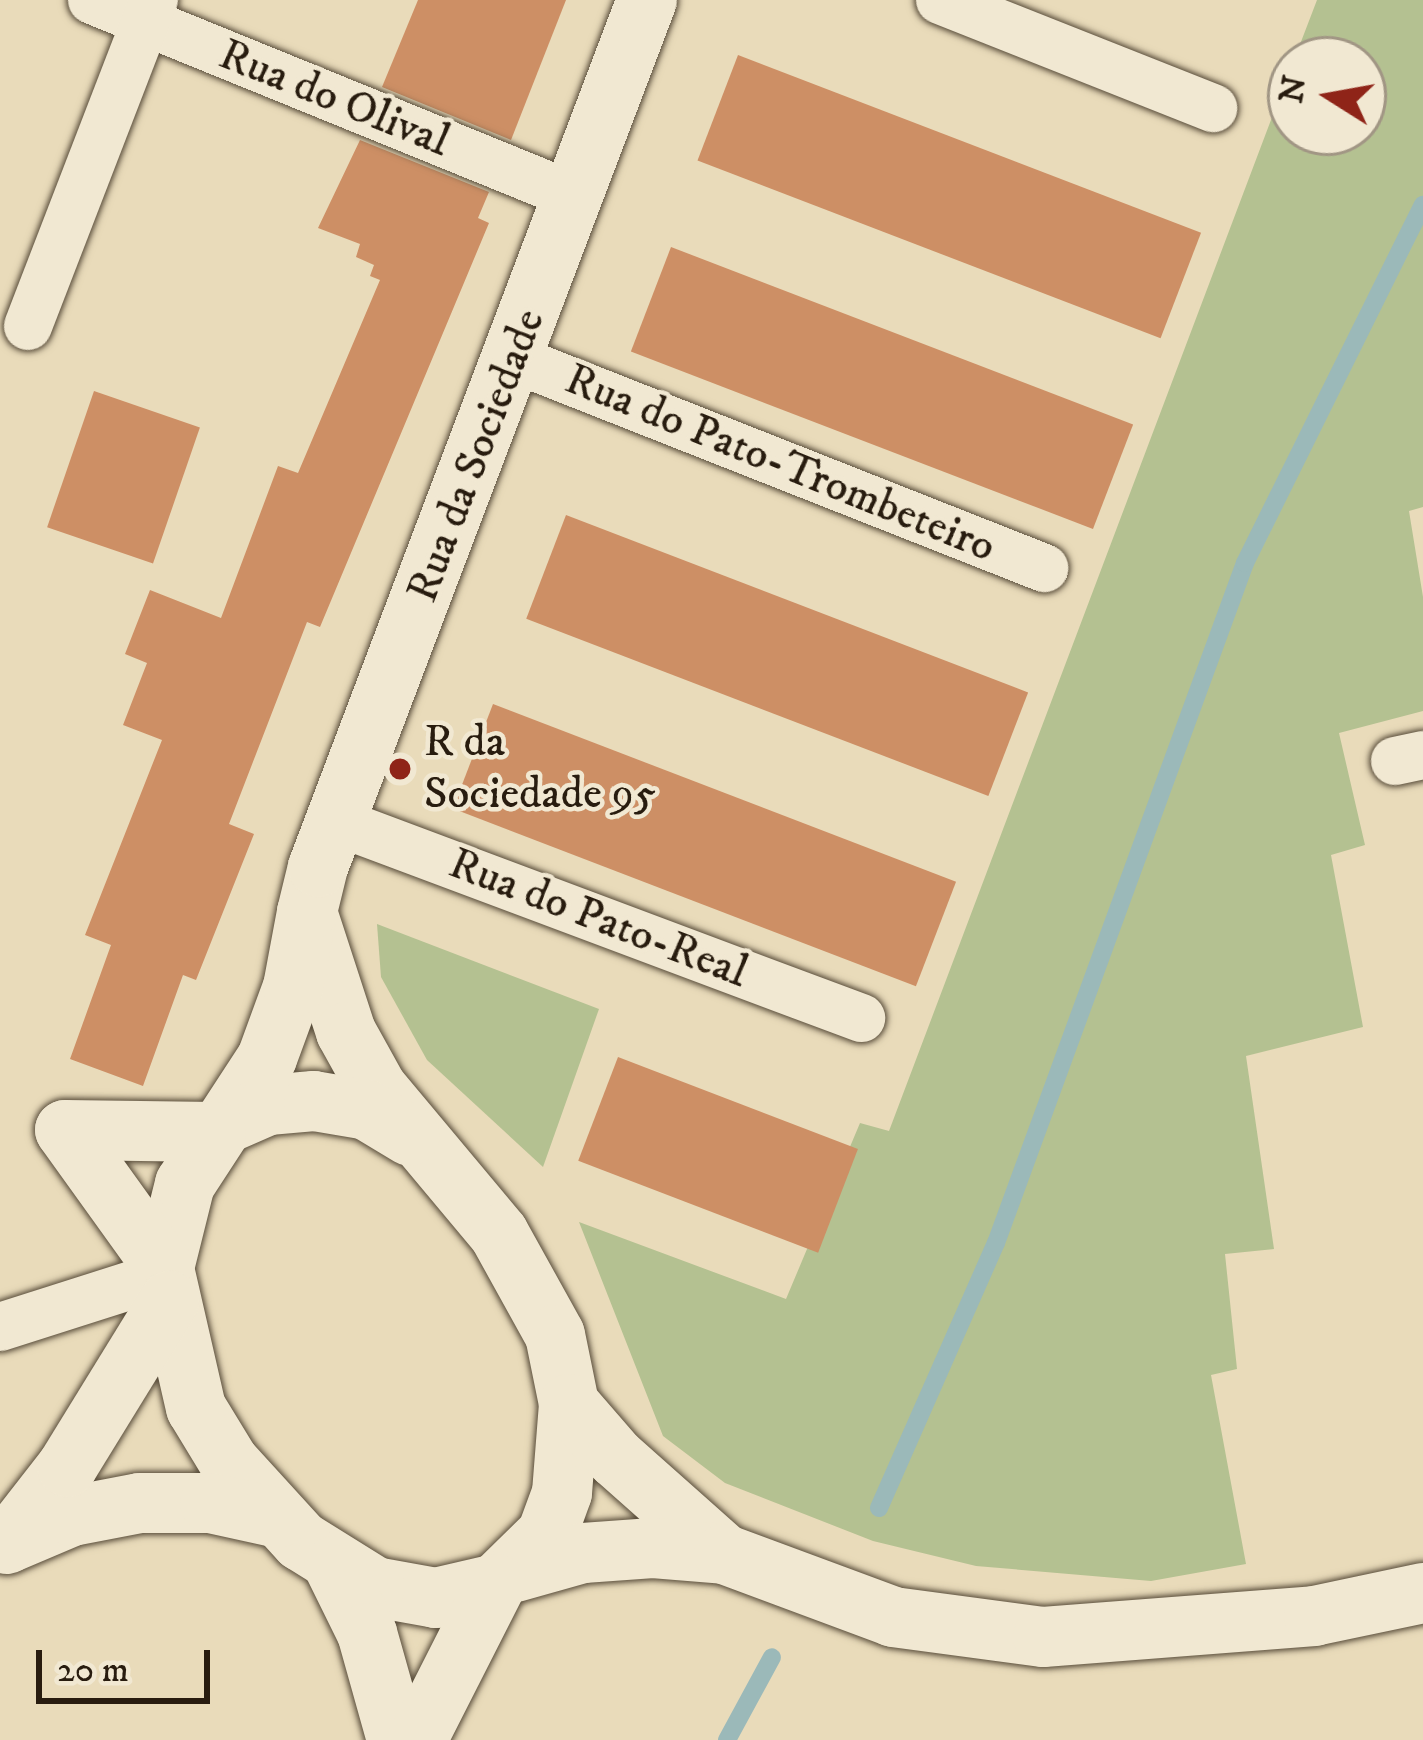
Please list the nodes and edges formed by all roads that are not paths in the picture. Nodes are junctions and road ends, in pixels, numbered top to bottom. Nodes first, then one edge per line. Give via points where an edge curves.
1 (92, 0) edge
2 (940, 0) edge
3 (150, 11) edge
4 (645, 16) edge
5 (1213, 109) dead end
6 (576, 197) junction
7 (28, 326) dead end
8 (517, 359) junction
9 (1044, 568) dead end
10 (334, 821) junction
11 (307, 911) junction
12 (861, 1018) dead end
13 (221, 1127) junction
14 (415, 1140) junction
15 (166, 1281) junction
16 (0, 1327) edge
17 (569, 1403) junction
18 (278, 1518) junction
19 (4, 1546) edge
20 (724, 1554) junction
21 (334, 1566) junction
22 (505, 1578) junction
23 (1423, 1594) edge
24 (398, 1740) edge
25 (417, 1740) edge

1 - 3 street, Rua do Olival
2 - 5 street
3 - 6 street, Rua do Olival
3 - 7 street
4 - 6 street, Rua da Sociedade
6 - 8 street, Rua da Sociedade
8 - 9 street, Rua do Pato-Trombeteiro
8 - 10 street, Rua da Sociedade
10 - 11 street, Rua da Sociedade
10 - 12 street, Rua do Pato-Real
11 - 13 street, Rua da Sociedade via 293,987 267,1058
11 - 14 street via 346,1032
13 - 14 street via 268,1105 314,1101 367,1110
13 - 15 street, Rua da Sociedade via 185,1184
13 - 15 street via 65,1130
14 - 17 street via 528,1280 555,1335
15 - 16 street
15 - 18 street via 196,1408
15 - 19 street via 68,1467
17 - 20 street via 616,1458
17 - 22 street via 562,1493 547,1534
18 - 19 street via 210,1503 140,1503 72,1516
18 - 21 street
20 - 22 street via 607,1551
20 - 23 street via 893,1617 1042,1637 1314,1616
21 - 22 street via 375,1587 436,1598
21 - 24 street via 367,1633
22 - 25 street

